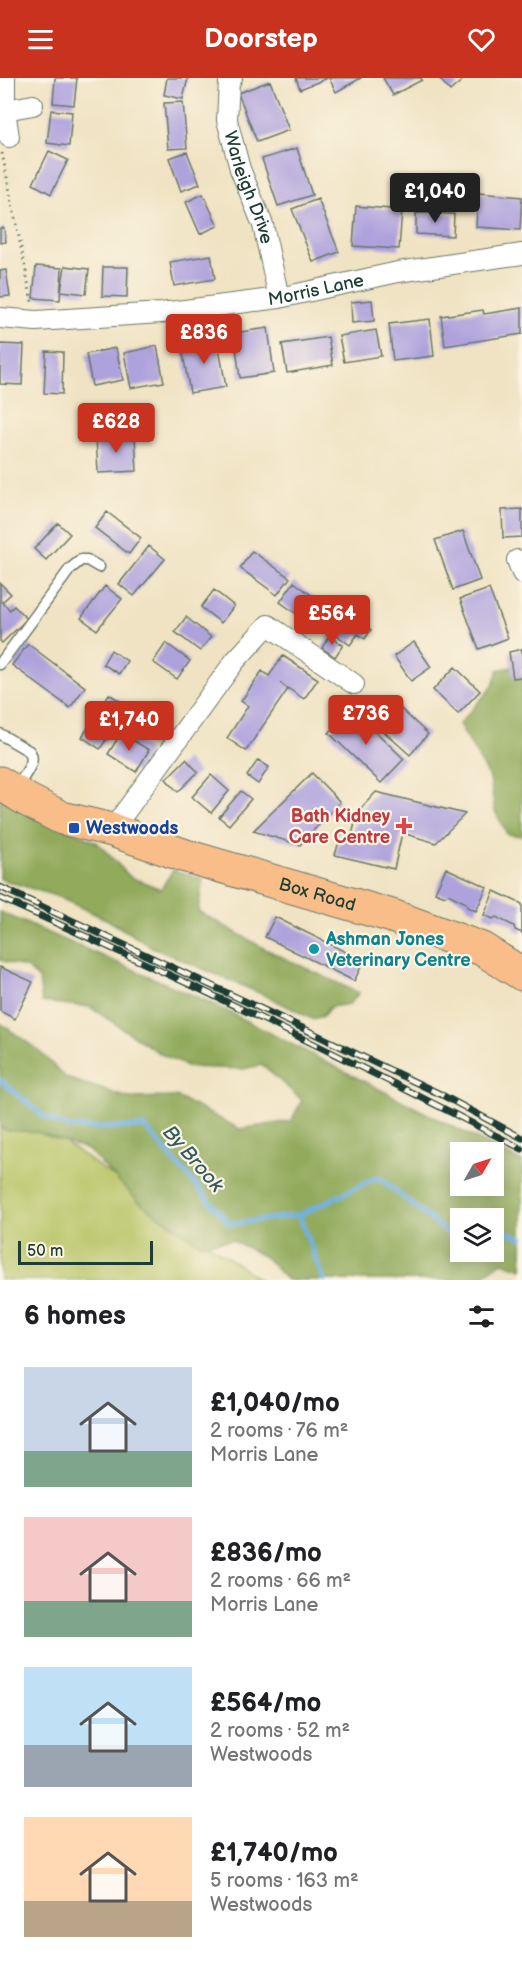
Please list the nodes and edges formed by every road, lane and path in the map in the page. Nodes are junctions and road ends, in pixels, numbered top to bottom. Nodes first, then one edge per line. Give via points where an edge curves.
1 (6, 78) edge
2 (232, 78) edge
3 (33, 105) dead end
4 (7, 123) junction
5 (522, 254) edge
6 (279, 298) junction
7 (33, 308) dead end
8 (0, 318) edge
9 (99, 567) dead end
10 (0, 664) edge
11 (354, 684) dead end
12 (0, 734) edge
13 (8, 774) edge
14 (109, 829) junction
15 (522, 974) edge

1 - 4 street
2 - 6 street, Warleigh Drive via 227,120 240,169 263,225
3 - 4 street
4 - 7 path via 0,142
5 - 6 street, Morris Lane via 398,272
6 - 8 street, Morris Lane via 161,313 36,321
9 - 10 lane via 81,560 70,569
11 - 14 street via 268,625 234,661
12 - 13 lane via 32,755 32,762
13 - 14 highway, Box Road
14 - 15 highway, Box Road via 434,930 482,950

